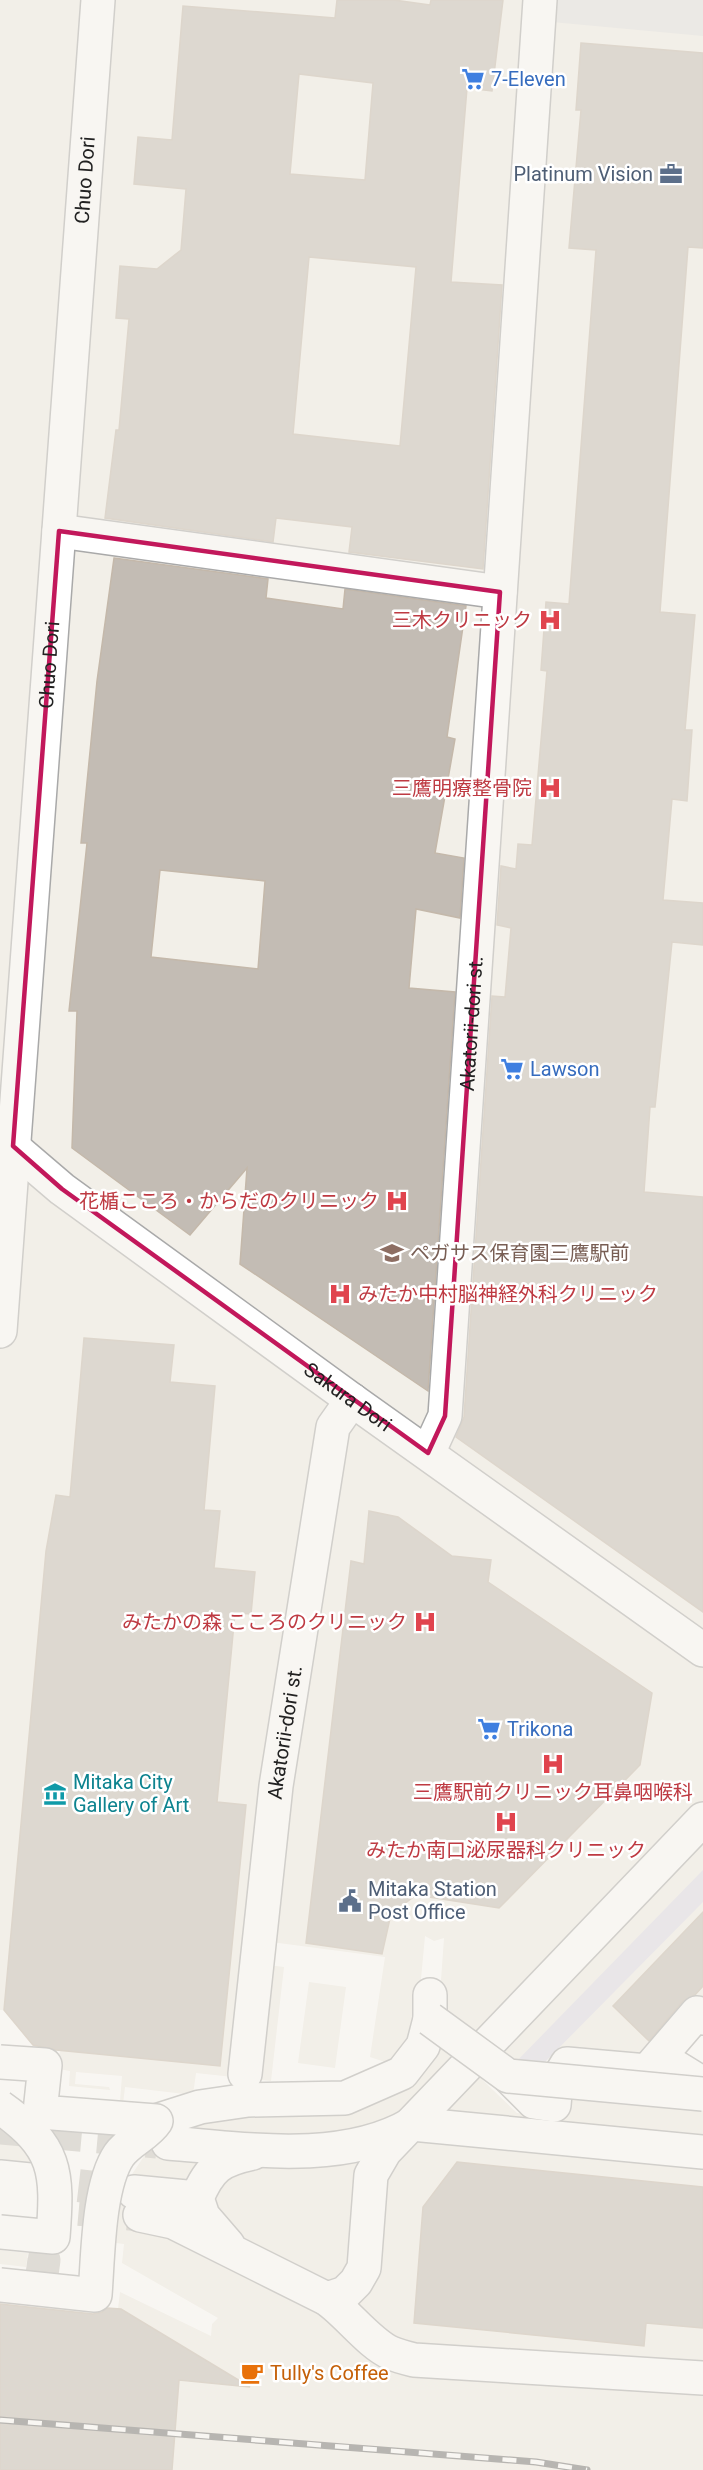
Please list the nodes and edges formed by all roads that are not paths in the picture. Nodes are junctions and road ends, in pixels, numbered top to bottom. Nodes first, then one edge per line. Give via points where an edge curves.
1 (98, 0) edge
2 (540, 0) edge
3 (59, 531) junction
4 (500, 592) junction
5 (7, 1141) edge
6 (0, 1331) edge
7 (352, 1400) junction
8 (428, 1454) junction
9 (703, 1650) edge
10 (703, 1819) edge
11 (703, 2018) edge
12 (703, 2031) edge
13 (0, 2062) edge
14 (245, 2074) dead end
15 (652, 2078) junction
16 (703, 2084) edge
17 (703, 2094) edge
18 (0, 2107) edge
19 (63, 2114) junction
20 (105, 2117) junction
21 (412, 2124) junction
22 (162, 2132) junction
23 (347, 2146) junction
24 (265, 2151) junction
25 (703, 2152) edge
26 (371, 2175) junction
27 (23, 2191) edge
28 (197, 2198) junction
29 (0, 2232) edge
30 (233, 2251) junction
31 (0, 2285) edge
32 (87, 2294) junction
33 (327, 2299) junction
34 (703, 2378) edge

1 - 3 street, Chuo Dori
2 - 4 street, Akatorii-dori st.
3 - 4 street
3 - 5 street, Chuo Dori
4 - 8 street, Akatorii-dori st. via 445,1416
5 - 6 street, Chuo Dori
5 - 7 street, Sakura Dori via 62,1189
7 - 8 street, Sakura Dori
7 - 14 street, Akatorii-dori st. via 333,1427 278,1774
8 - 9 street, Sakura Dori
10 - 21 street
11 - 15 street via 697,2013
12 - 15 street
13 - 19 street, bridge via 45,2065 40,2112
15 - 16 street
15 - 17 street, bridge
15 - 22 street, bridge via 556,2082 508,2076 430,2007 423,2046 402,2073 345,2098 248,2100 200,2107
18 - 27 street, bridge via 40,2142 54,2172
19 - 20 street, bridge
19 - 27 street, bridge
20 - 22 street, bridge
20 - 32 street
21 - 23 street via 372,2143
21 - 25 street
21 - 26 street via 385,2151
22 - 24 street
22 - 32 street, bridge via 120,2155 110,2175 104,2195 95,2295
23 - 24 street
23 - 26 street
24 - 28 street via 237,2156 219,2165 206,2177
26 - 33 street via 364,2268 345,2293
27 - 29 street, bridge via 53,2237
28 - 30 street via 203,2216
28 - 30 street via 137,2204
30 - 33 street
31 - 32 street, bridge
33 - 34 street via 390,2353 414,2360

